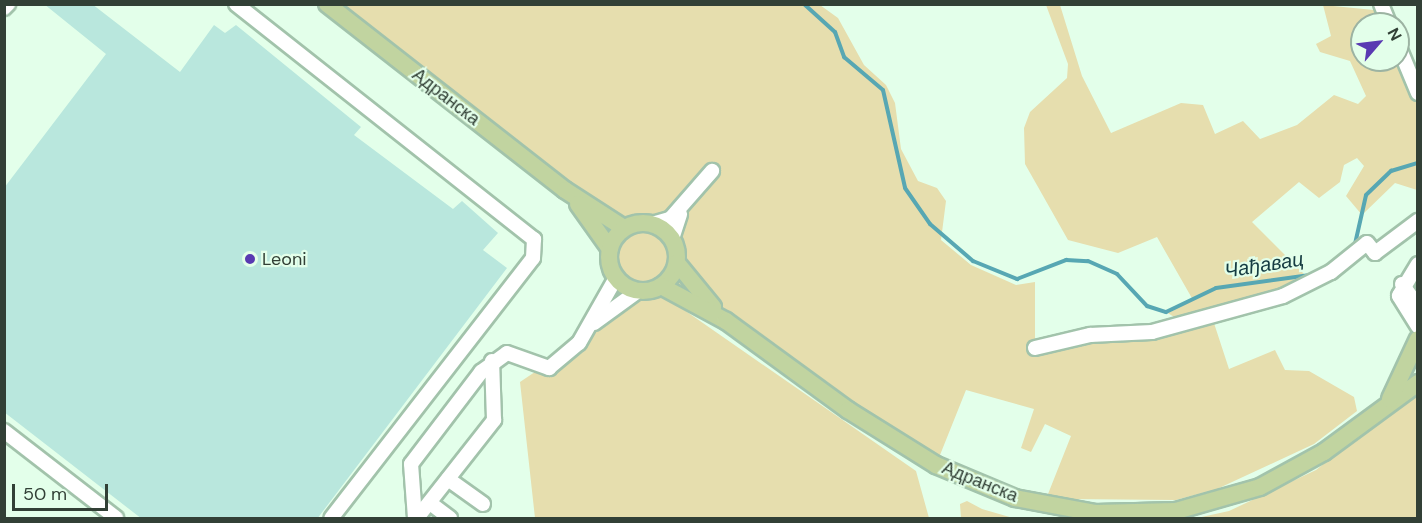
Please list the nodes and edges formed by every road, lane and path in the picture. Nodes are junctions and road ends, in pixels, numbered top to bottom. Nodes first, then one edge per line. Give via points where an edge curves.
1 (8, 4) edge
2 (236, 4) edge
3 (327, 4) edge
4 (4, 9) edge
5 (1409, 72) edge
6 (1418, 93) edge
7 (712, 171) dead end
8 (565, 190) junction
9 (697, 190) junction
10 (1418, 221) edge
11 (652, 224) junction
12 (624, 228) junction
13 (672, 239) junction
14 (610, 249) junction
15 (677, 263) junction
16 (1418, 264) edge
17 (616, 278) junction
18 (1402, 284) junction
19 (662, 286) junction
20 (638, 291) junction
21 (1418, 306) edge
22 (726, 321) junction
23 (1418, 327) edge
24 (588, 328) junction
25 (1418, 339) edge
26 (1035, 348) dead end
27 (492, 361) junction
28 (1418, 383) edge
29 (1389, 399) junction
30 (4, 431) edge
31 (448, 478) junction
32 (430, 503) junction
33 (483, 504) dead end
34 (116, 519) edge
35 (331, 519) edge
36 (416, 519) edge
37 (450, 519) edge

1 - 4 street
2 - 35 street via 534,239 533,258
3 - 8 main road, Адранска
5 - 6 street
7 - 9 street
8 - 12 main road, Адранска
8 - 14 main road, Адранска
9 - 11 street via 670,219
9 - 13 street via 674,222
10 - 26 street via 1375,253 1367,243 1308,286 1152,332 1090,335
11 - 12 main road
11 - 13 main road
12 - 14 main road
13 - 15 main road
14 - 17 main road
15 - 19 main road
15 - 22 main road, Адранска
16 - 18 street
17 - 20 main road
17 - 24 street
18 - 21 street
18 - 23 street via 1400,303
19 - 20 main road
19 - 22 main road, Адранска
20 - 24 street
22 - 29 main road, Адранска via 848,410 936,465 1008,496 1095,513 1176,511 1243,494 1324,452
24 - 27 street via 549,368 507,353
25 - 29 main road, Адранска
27 - 31 street via 496,414
27 - 36 street via 411,464
28 - 29 main road, Адранска
30 - 34 street
31 - 32 street
31 - 33 street
32 - 36 street
32 - 37 street

